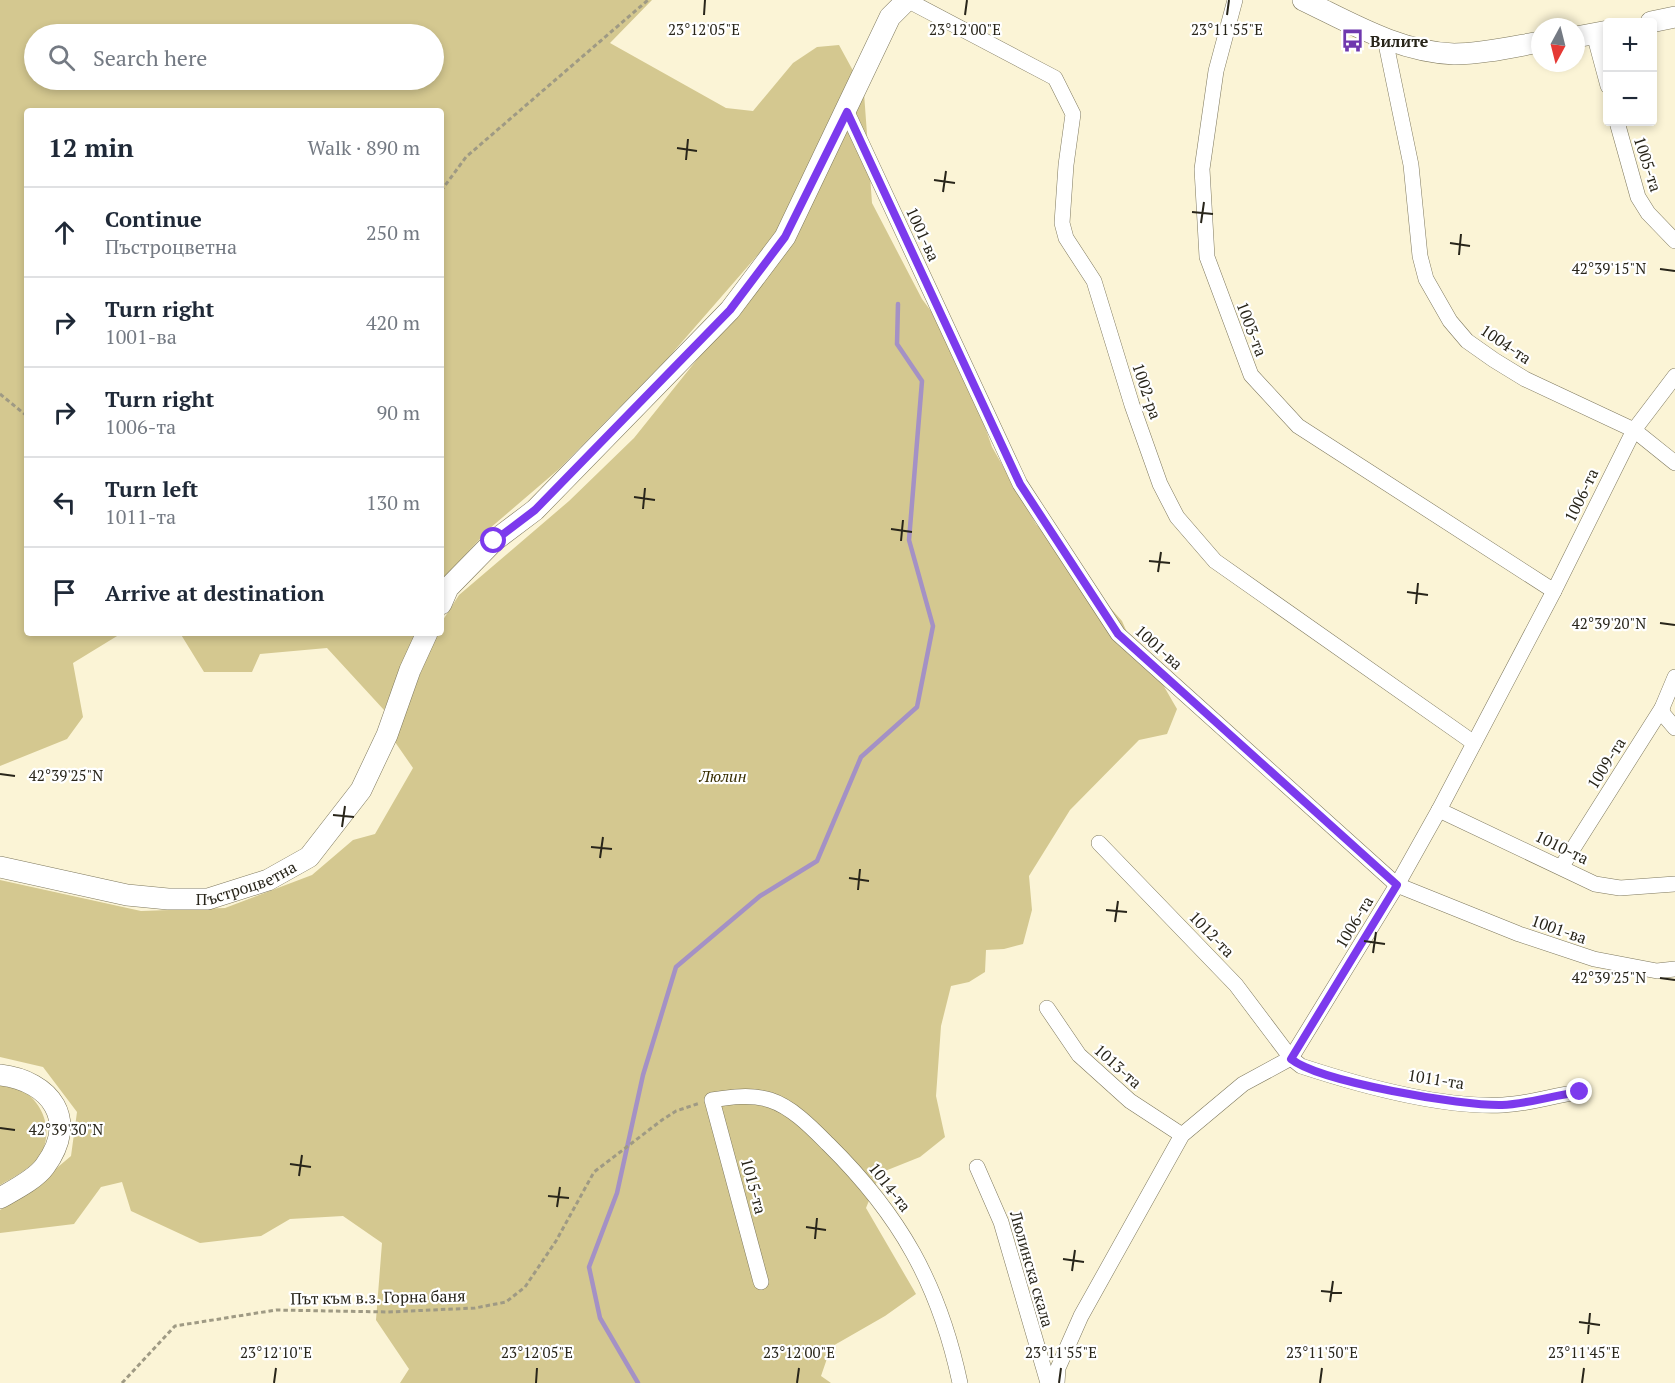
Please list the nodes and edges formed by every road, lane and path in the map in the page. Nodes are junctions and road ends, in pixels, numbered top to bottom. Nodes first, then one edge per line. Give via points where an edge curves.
1 (648, 0) edge
2 (907, 0) edge
3 (1235, 0) edge
4 (1304, 0) edge
5 (1675, 17) edge
6 (1657, 21) edge
7 (1593, 34) edge
8 (1385, 39) junction
9 (1531, 43) edge
10 (1604, 72) edge
11 (847, 112) junction
12 (1618, 126) edge
13 (444, 186) edge
14 (1675, 241) edge
15 (1675, 376) edge
16 (0, 394) edge
17 (24, 414) edge
18 (1634, 430) junction
19 (1675, 463) edge
20 (1554, 591) junction
21 (444, 597) edge
22 (426, 636) edge
23 (1675, 677) edge
24 (1662, 708) junction
25 (1675, 728) edge
26 (1474, 743) junction
27 (1439, 810) junction
28 (1099, 843) dead end
29 (1562, 866) junction
30 (0, 867) edge
31 (1675, 884) edge
32 (1397, 885) junction
33 (1675, 969) edge
34 (1047, 1008) dead end
35 (1291, 1059) junction
36 (0, 1075) edge
37 (1580, 1092) dead end
38 (712, 1100) junction
39 (1182, 1135) junction
40 (977, 1167) dead end
41 (0, 1198) edge
42 (761, 1282) dead end
43 (122, 1383) edge
44 (960, 1383) edge
45 (1048, 1383) edge
46 (1057, 1383) edge

1 - 13 path via 466,157
2 - 11 street via 890,17
2 - 26 street, 1002-ра via 1055,78 1066,97 1073,114 1062,223 1066,238 1094,281 1132,405 1160,484 1177,517 1215,561
3 - 20 street, 1003-та via 1216,71 1203,180 1207,257 1251,375 1298,426
4 - 8 street
5 - 6 street
7 - 10 street
8 - 9 street via 1453,54
8 - 18 street, 1004-та via 1411,165 1420,256 1436,301 1467,341 1494,360 1525,379
11 - 21 street via 785,237 730,310 535,510 494,541 448,588
11 - 32 street, 1001-ва via 1020,484 1118,634
12 - 14 street, 1005-та via 1638,197
15 - 18 street, 1006-та
16 - 17 path
18 - 19 street, 1004-та
18 - 20 street, 1006-та
20 - 26 street, 1006-та
22 - 30 street, Пъстроцветна via 361,790 309,858 268,880 208,899 127,895
23 - 24 street, 1009-та
24 - 25 street
24 - 29 street, 1009-та
26 - 27 street, 1006-та
27 - 29 street, 1010-та
27 - 32 street, 1006-та
28 - 35 street, 1012-та via 1236,985
29 - 31 street, 1010-та via 1608,887
32 - 33 street, 1001-ва via 1594,959 1657,971
32 - 35 street, 1006-та
34 - 39 street, 1013-та via 1079,1055 1130,1101
35 - 37 street, 1011-та via 1321,1072 1421,1097 1502,1105
35 - 39 street via 1243,1084
36 - 41 street via 35,1084 52,1098 60,1118 59,1141 45,1167
38 - 42 street, 1015-та
38 - 43 path, Път към в.з. Горна баня via 669,1115 594,1172 525,1287 506,1302 475,1308 388,1312 276,1310 175,1326
38 - 44 street, 1014-та via 737,1096 771,1100 821,1137 880,1200 914,1252 943,1314
39 - 46 street via 1081,1316 1058,1368
40 - 45 street, Люлинска скала via 1001,1222

